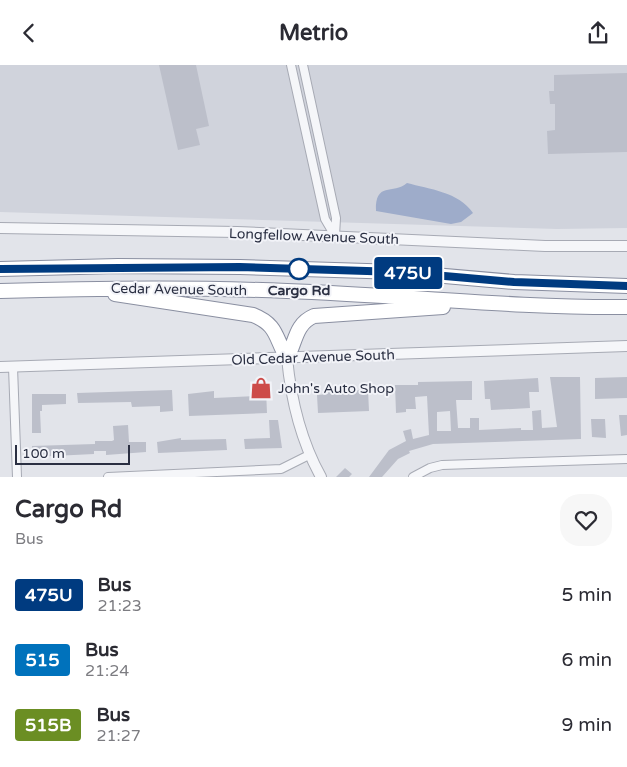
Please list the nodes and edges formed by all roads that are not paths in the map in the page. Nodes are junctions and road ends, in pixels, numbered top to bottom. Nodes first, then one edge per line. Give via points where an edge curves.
1 (291, 65) edge
2 (303, 65) edge
3 (0, 228) edge
4 (335, 236) junction
5 (627, 246) edge
6 (0, 269) edge
7 (627, 286) edge
8 (82, 289) junction
9 (0, 291) edge
10 (524, 305) junction
11 (627, 307) edge
12 (627, 346) edge
13 (287, 359) junction
14 (0, 367) edge
15 (13, 367) junction
16 (309, 455) junction
17 (627, 459) edge
18 (246, 475) edge
19 (17, 477) edge
20 (108, 477) edge
21 (321, 477) edge
22 (413, 477) edge

1 - 4 street via 325,219
2 - 4 street via 336,218
3 - 4 street, Longfellow Avenue South
4 - 5 street, Longfellow Avenue South via 545,247
6 - 7 highway, Cedar Avenue South via 240,267 399,272 514,282
8 - 9 highway, Cedar Avenue South
8 - 10 highway, Cedar Avenue South via 138,287 286,291
8 - 13 highway via 253,315 272,327
10 - 11 highway, Cedar Avenue South
10 - 13 highway via 323,313 308,318 298,329
12 - 13 street, Old Cedar Avenue South
13 - 15 street, Old Cedar Avenue South
13 - 16 street via 299,427
14 - 15 street, Old Cedar Avenue South
15 - 19 street
16 - 18 street via 281,469
16 - 21 street
17 - 22 street via 442,465
18 - 20 street

